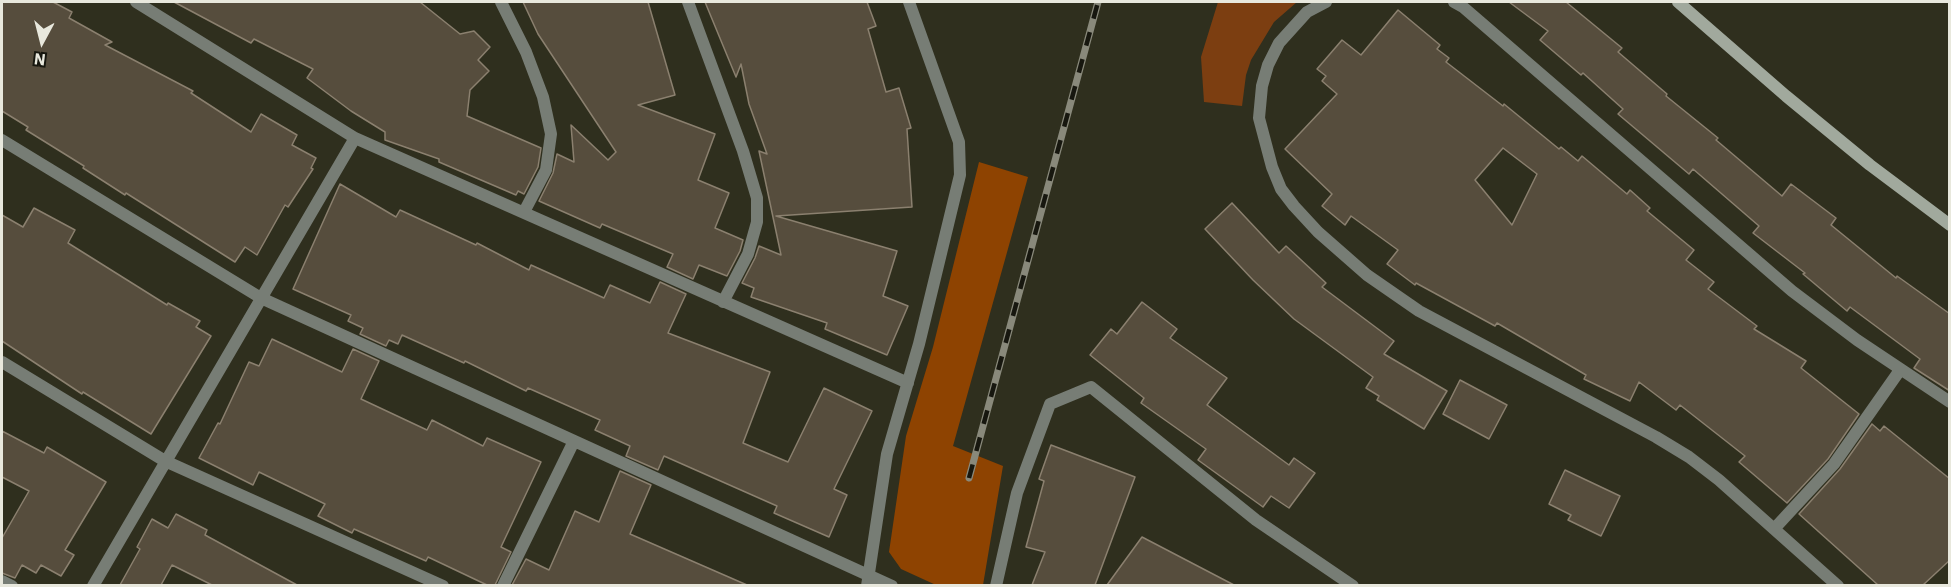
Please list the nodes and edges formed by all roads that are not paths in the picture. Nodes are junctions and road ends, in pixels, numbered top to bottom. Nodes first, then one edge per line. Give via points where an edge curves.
1 (136, 2) edge
2 (501, 2) edge
3 (688, 2) edge
4 (909, 2) edge
5 (1326, 2) edge
6 (1454, 2) edge
7 (1678, 2) edge
8 (355, 138) junction
9 (2, 140) edge
10 (524, 212) junction
11 (1950, 225) edge
12 (261, 298) junction
13 (723, 302) junction
14 (2, 362) edge
15 (1900, 370) junction
16 (908, 383) junction
17 (1950, 402) edge
18 (574, 441) junction
19 (165, 461) junction
20 (1774, 529) junction
21 (2, 580) edge
22 (868, 580) edge
23 (12, 585) edge
24 (93, 585) edge
25 (443, 585) edge
26 (503, 585) edge
27 (892, 585) edge
28 (996, 585) edge
29 (1353, 585) edge
30 (1838, 585) edge

1 - 8 street
2 - 10 street via 526,52 543,97 551,134 546,170
3 - 13 street via 757,198 757,222 748,254
4 - 16 street via 959,141 960,175
5 - 20 street via 1307,12 1279,44 1262,86 1259,118 1264,138 1281,189 1294,206 1367,275 1419,311 1656,437 1719,480
6 - 15 street via 1792,291
7 - 11 street via 1870,165
8 - 10 street
8 - 12 street
9 - 12 street
10 - 13 street
12 - 18 street
12 - 19 street
13 - 16 street
14 - 19 street
15 - 17 street
15 - 20 street via 1834,464
16 - 22 street via 888,454
18 - 22 street
18 - 26 street
19 - 24 street
19 - 25 street
20 - 30 street
21 - 23 street
22 - 27 street
28 - 29 street via 1017,493 1050,404 1091,387 1256,520

